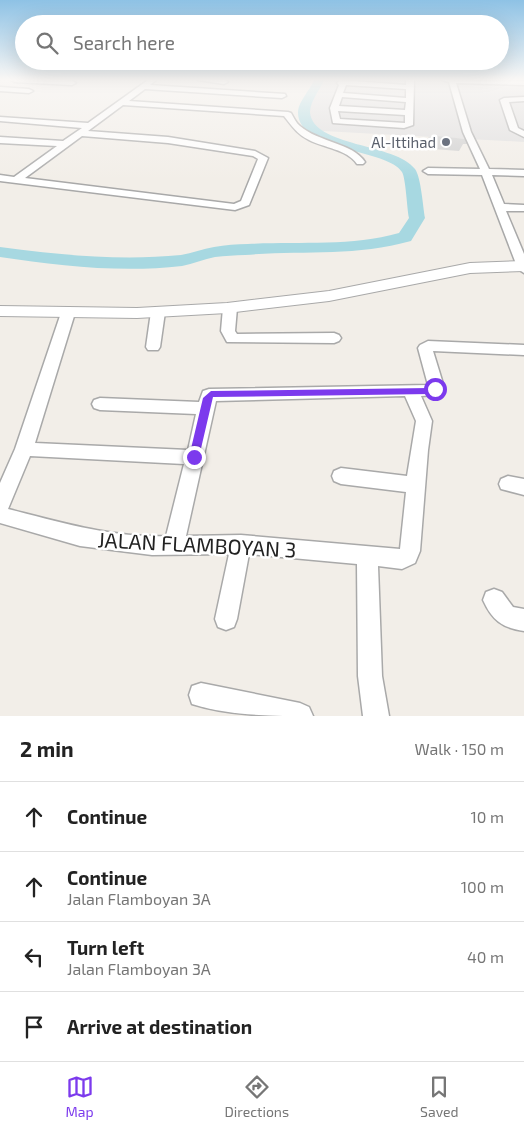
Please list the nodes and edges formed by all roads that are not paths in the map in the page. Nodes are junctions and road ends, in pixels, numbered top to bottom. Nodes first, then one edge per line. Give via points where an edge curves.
1 (108, 113) edge
2 (275, 113) edge
3 (335, 113) edge
4 (409, 113) edge
5 (460, 113) edge
6 (508, 113) edge
7 (284, 114) joint
8 (0, 119) edge
9 (91, 126) junction
10 (137, 126) dead end
11 (80, 133) junction
12 (524, 134) edge
13 (128, 137) junction
14 (0, 140) edge
15 (66, 144) junction
16 (360, 162) dead end
17 (428, 171) dead end
18 (485, 172) junction
19 (524, 173) edge
20 (0, 178) edge
21 (16, 180) junction
22 (498, 207) junction
23 (524, 208) edge
24 (520, 244) edge
25 (524, 267) edge
26 (230, 308) junction
27 (0, 311) edge
28 (158, 312) junction
29 (68, 313) junction
30 (334, 338) dead end
31 (154, 347) dead end
32 (524, 350) edge
33 (410, 390) junction
34 (100, 404) dead end
35 (205, 408) junction
36 (24, 448) junction
37 (194, 457) junction
38 (341, 476) dead end
39 (416, 485) junction
40 (0, 505) edge
41 (0, 515) edge
42 (241, 544) junction
43 (174, 546) junction
44 (366, 556) junction
45 (494, 600) dead end
46 (226, 619) dead end
47 (524, 620) edge
48 (201, 695) dead end
49 (300, 716) edge
50 (376, 716) edge

1 - 9 street
2 - 7 street
3 - 4 street via 336,121 340,122 406,126 409,125
5 - 18 street
6 - 12 street via 514,130
7 - 16 street via 311,138 356,155
8 - 9 street
9 - 11 street
10 - 13 street
11 - 13 street
11 - 15 street
13 - 21 street via 186,143 263,158 246,204 240,206
14 - 15 street
15 - 21 street
17 - 18 street
18 - 19 street
18 - 22 street
20 - 21 street
22 - 23 street
22 - 24 street
24 - 25 street
25 - 26 street via 470,268 329,296
26 - 28 street
26 - 30 street via 228,331 232,339
27 - 29 street
28 - 29 street
28 - 31 street
29 - 36 street
32 - 33 street via 427,347 425,351 436,387 431,391
33 - 35 street via 211,394
33 - 39 street via 424,421
34 - 35 street
35 - 37 street
36 - 37 street
36 - 40 street
37 - 43 street
38 - 39 street
39 - 44 street, JALAN FLAMBOYAN 3 via 408,556 402,559
41 - 43 street, JALAN FLAMBOYAN 3 via 80,537
42 - 43 street, JALAN FLAMBOYAN 3
42 - 44 street, JALAN FLAMBOYAN 3
42 - 46 street
44 - 50 street via 370,676
45 - 47 street via 500,612
48 - 49 street

